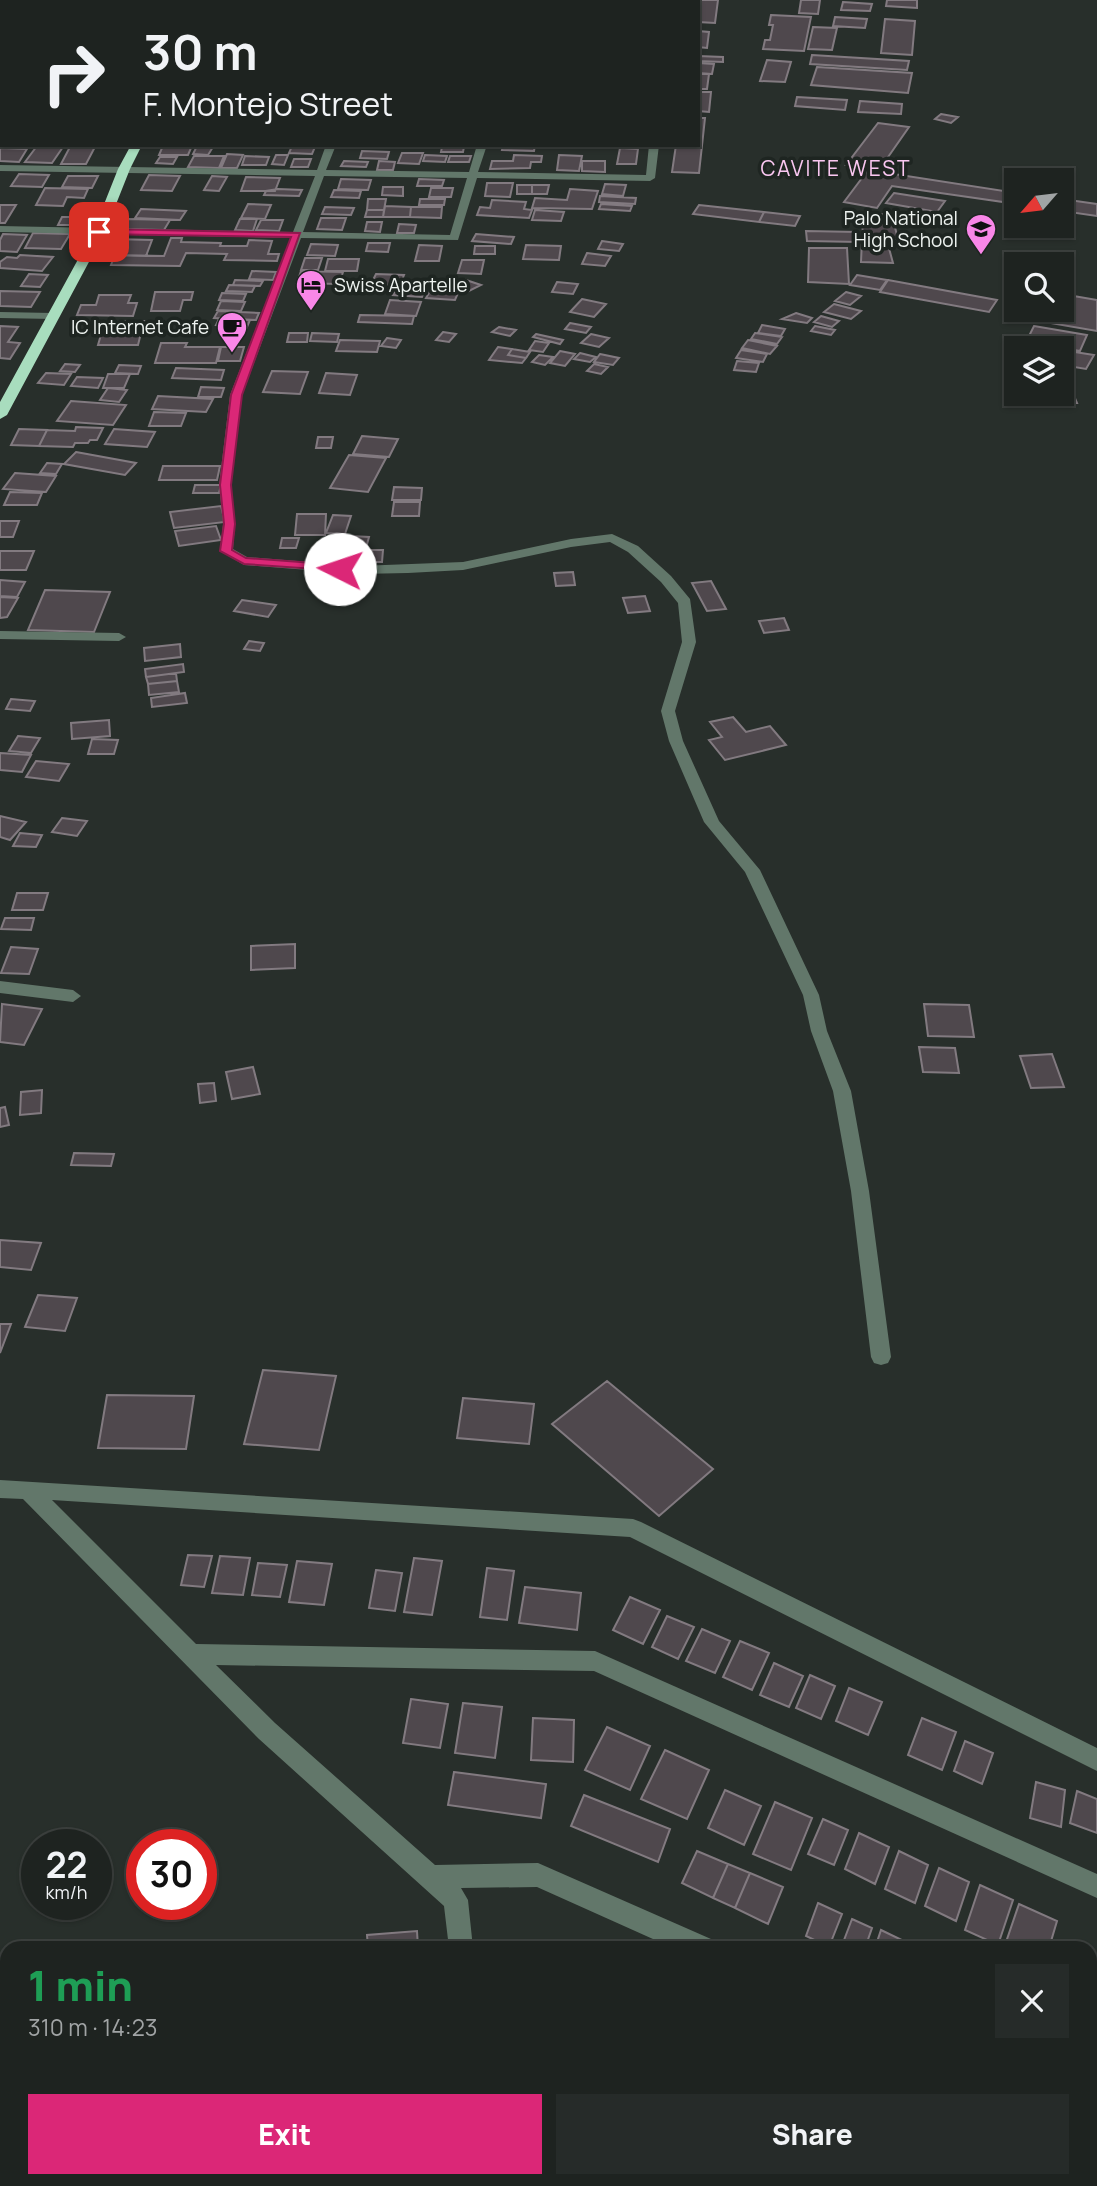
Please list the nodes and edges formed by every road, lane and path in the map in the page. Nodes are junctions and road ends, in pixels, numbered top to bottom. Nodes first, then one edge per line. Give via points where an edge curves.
1 (136, 147) edge
2 (330, 147) edge
3 (481, 147) edge
4 (654, 147) edge
5 (0, 168) edge
6 (124, 169) junction
7 (321, 172) junction
8 (474, 176) junction
9 (0, 229) edge
10 (99, 232) junction
11 (296, 235) junction
12 (0, 316) edge
13 (52, 316) junction
14 (0, 415) edge
15 (0, 635) edge
16 (119, 637) dead end
17 (0, 987) edge
18 (73, 996) dead end
19 (881, 1357) dead end
20 (0, 1489) edge
21 (28, 1490) junction
22 (191, 1654) junction
23 (1097, 1760) edge
24 (430, 1877) junction
25 (1097, 1886) edge
26 (460, 1941) edge
27 (686, 1941) edge

1 - 6 highway
2 - 7 street
3 - 8 street
4 - 8 street via 650,178
5 - 6 street
6 - 7 street
6 - 10 highway
7 - 8 street
7 - 11 street
8 - 11 street via 454,238
9 - 10 street
10 - 11 street
10 - 13 highway
11 - 19 street via 236,395 225,485 226,551 244,561 359,570 463,566 612,538 633,549 666,579 685,603 689,642 668,711 676,741 712,822 752,870 811,995 844,1104
12 - 13 street
13 - 14 highway
15 - 16 street
17 - 18 street
20 - 21 street
21 - 22 street
21 - 23 street via 633,1528
22 - 24 street via 267,1731
22 - 25 street via 595,1661
24 - 26 street via 456,1900
24 - 27 street via 538,1875

